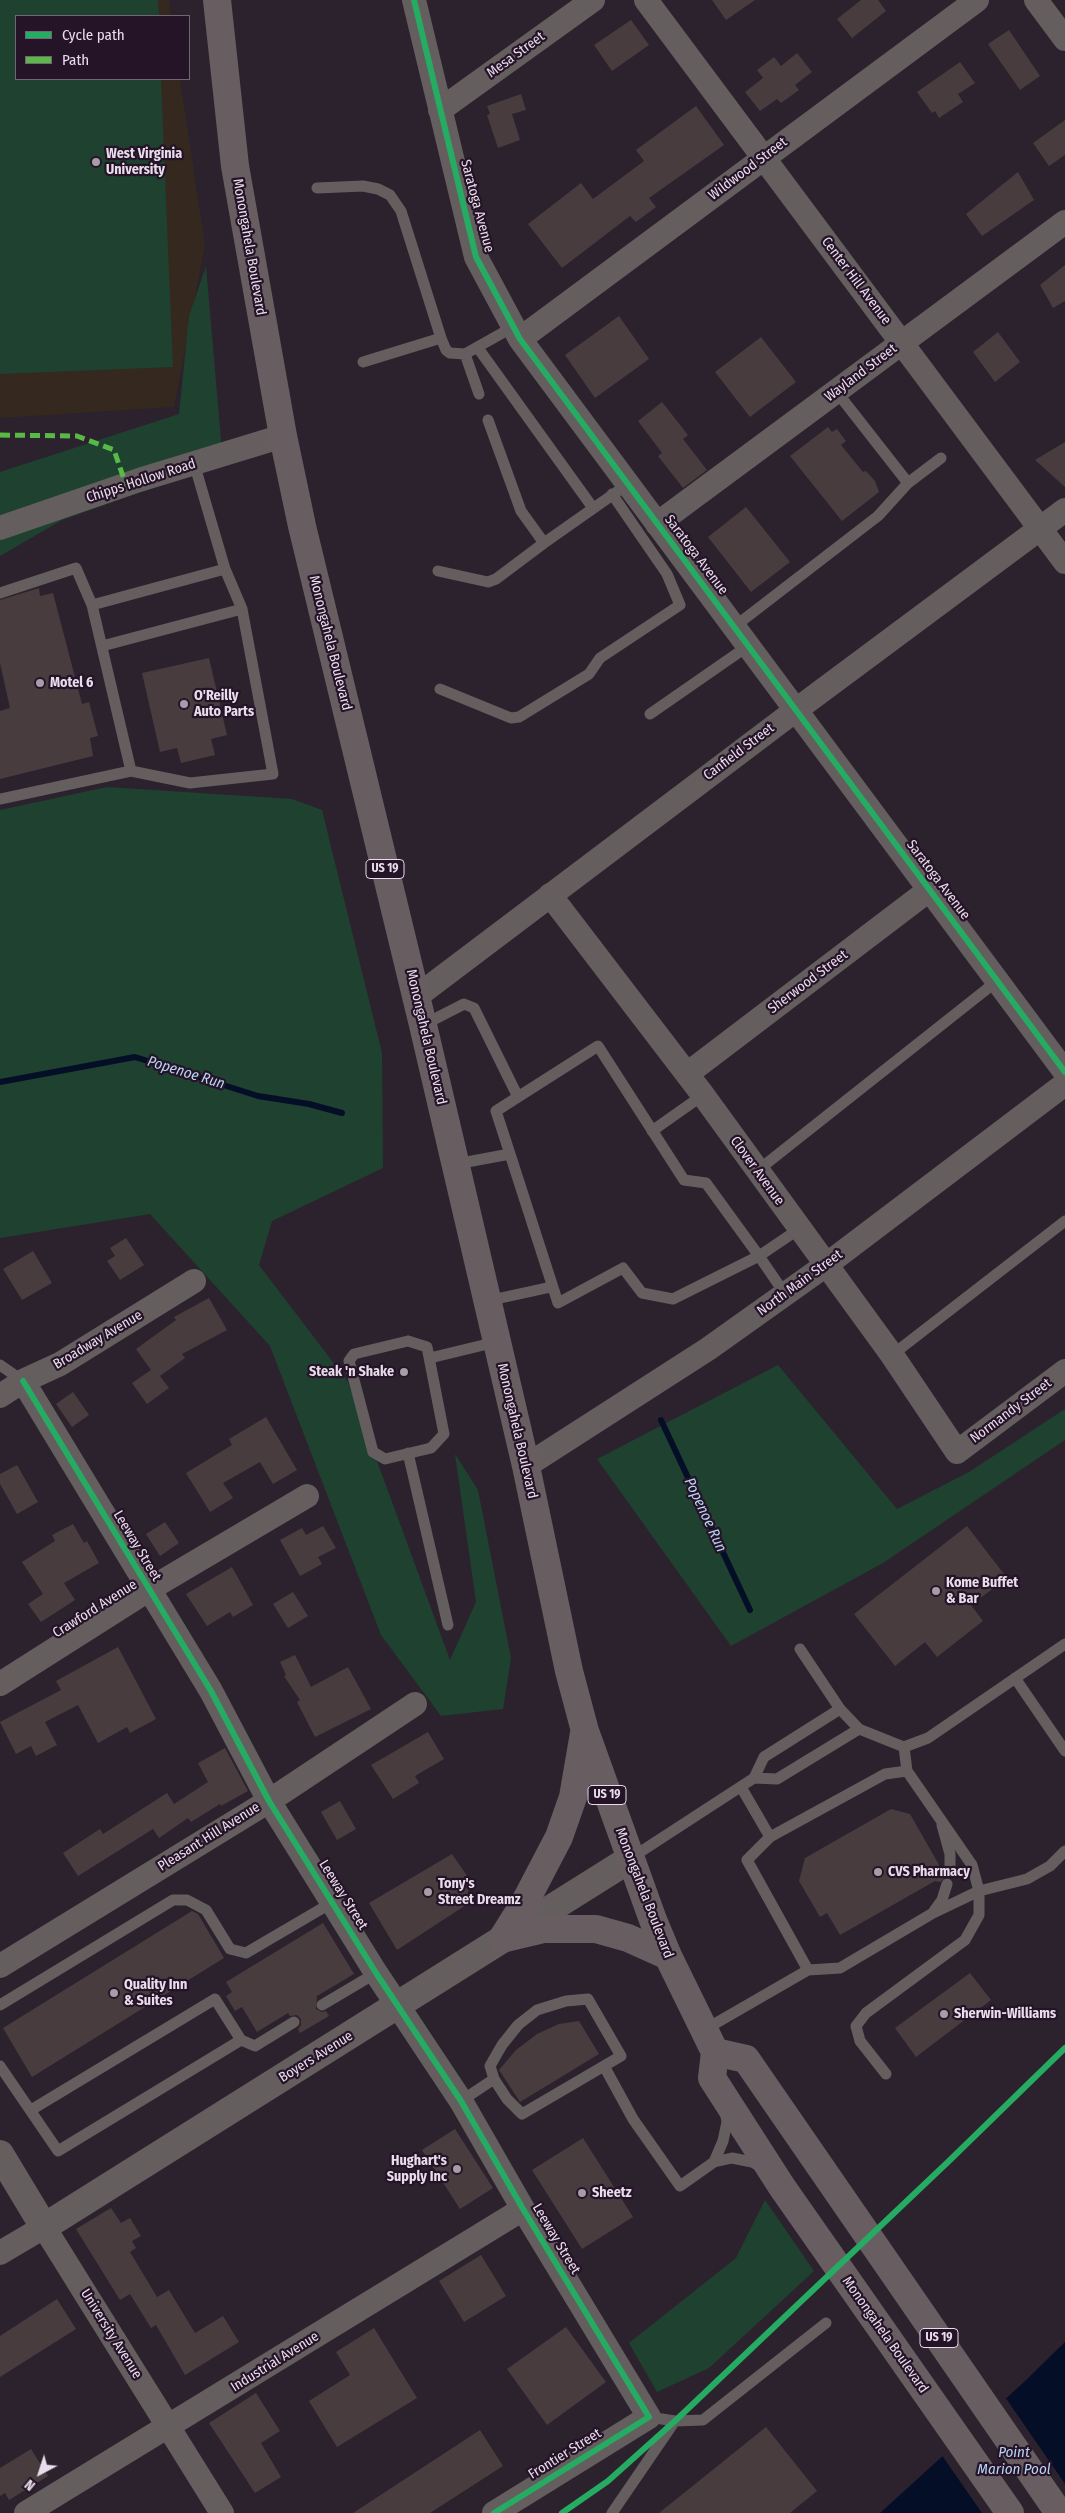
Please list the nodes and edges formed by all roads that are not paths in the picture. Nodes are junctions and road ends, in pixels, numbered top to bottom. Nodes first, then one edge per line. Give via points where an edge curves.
1 (217, 0) edge
2 (414, 0) edge
3 (593, 0) edge
4 (646, 0) edge
5 (977, 0) edge
6 (1036, 0) edge
7 (1065, 39) edge
8 (440, 110) junction
9 (764, 158) junction
10 (316, 188) dead end
11 (1065, 222) edge
12 (516, 333) junction
13 (442, 338) junction
14 (901, 343) junction
15 (478, 348) junction
16 (465, 354) junction
17 (364, 362) dead end
18 (836, 391) junction
19 (479, 394) dead end
20 (488, 420) dead end
21 (283, 436) junction
22 (941, 458) dead end
23 (194, 463) junction
24 (908, 483) junction
25 (620, 489) junction
26 (593, 508) junction
27 (1065, 510) edge
28 (657, 524) junction
29 (0, 528) edge
30 (1040, 529) junction
31 (544, 543) junction
32 (1065, 562) edge
33 (225, 569) junction
34 (438, 571) dead end
35 (0, 593) edge
36 (92, 605) junction
37 (242, 609) junction
38 (734, 627) junction
39 (102, 646) junction
40 (748, 646) junction
41 (440, 689) dead end
42 (796, 710) junction
43 (650, 714) dead end
44 (131, 771) junction
45 (0, 799) edge
46 (929, 890) junction
47 (550, 895) junction
48 (998, 981) junction
49 (416, 998) junction
50 (423, 1025) junction
51 (1065, 1072) edge
52 (687, 1074) junction
53 (1065, 1084) edge
54 (703, 1095) junction
55 (518, 1097) junction
56 (652, 1131) junction
57 (510, 1154) junction
58 (456, 1164) junction
59 (758, 1171) junction
60 (1065, 1221) edge
61 (799, 1230) junction
62 (759, 1256) junction
63 (826, 1265) junction
64 (194, 1281) dead end
65 (552, 1287) junction
66 (785, 1294) junction
67 (487, 1301) junction
68 (496, 1342) junction
69 (892, 1355) junction
70 (430, 1358) junction
71 (0, 1365) edge
72 (1065, 1371) edge
73 (23, 1381) junction
74 (0, 1396) edge
75 (957, 1452) joint
76 (408, 1453) junction
77 (526, 1466) junction
78 (307, 1496) dead end
79 (148, 1590) junction
80 (448, 1625) dead end
81 (1065, 1644) edge
82 (800, 1650) dead end
83 (1015, 1678) junction
84 (0, 1684) edge
85 (415, 1704) dead end
86 (840, 1709) junction
87 (859, 1729) junction
88 (585, 1732) junction
89 (904, 1748) junction
90 (1065, 1751) edge
91 (907, 1771) junction
92 (754, 1778) junction
93 (741, 1787) junction
94 (269, 1800) junction
95 (940, 1816) junction
96 (770, 1837) junction
97 (1065, 1851) edge
98 (630, 1859) junction
99 (950, 1870) dead end
100 (947, 1884) dead end
101 (979, 1891) junction
102 (333, 1902) junction
103 (933, 1913) junction
104 (502, 1938) junction
105 (668, 1956) junction
106 (0, 1966) edge
107 (808, 1970) junction
108 (376, 1973) junction
109 (0, 2005) edge
110 (322, 2005) dead end
111 (398, 2006) junction
112 (294, 2022) dead end
113 (241, 2040) junction
114 (709, 2041) junction
115 (604, 2066) junction
116 (1, 2069) edge
117 (886, 2074) dead end
118 (494, 2079) junction
119 (722, 2093) junction
120 (461, 2101) junction
121 (31, 2110) junction
122 (0, 2154) edge
123 (714, 2162) junction
124 (778, 2181) junction
125 (523, 2209) junction
126 (44, 2227) junction
127 (0, 2253) edge
128 (826, 2322) dead end
129 (649, 2417) junction
130 (676, 2421) junction
131 (168, 2428) junction
132 (40, 2509) edge
133 (222, 2513) edge
134 (494, 2513) edge
135 (612, 2513) edge
136 (1010, 2513) edge
137 (1059, 2513) edge

1 - 21 main road, Monongahela Boulevard / US 19 via 235,166
2 - 8 street, Saratoga Avenue
3 - 8 street, Mesa Street
4 - 9 street, Center Hill Avenue
5 - 9 street, Wildwood Street
6 - 7 street
8 - 12 street, Saratoga Avenue via 476,257
9 - 12 street, Wildwood Street
9 - 14 street, Center Hill Avenue
10 - 13 lane via 363,186 390,195 401,211
11 - 14 street, Wayland Street
12 - 15 lane
12 - 25 street, Saratoga Avenue
13 - 16 lane via 450,353
13 - 17 lane
14 - 18 street, Wayland Street
14 - 30 street, Center Hill Avenue
15 - 16 lane
15 - 26 lane
16 - 19 lane
18 - 24 lane
18 - 28 street, Wayland Street
20 - 31 lane via 521,510
21 - 23 street, Chipps Hollow Road
21 - 49 main road, Monongahela Boulevard / US 19
22 - 24 lane
23 - 29 street, Chipps Hollow Road
23 - 33 lane
24 - 38 lane via 878,516
25 - 26 lane
25 - 28 street, Saratoga Avenue
25 - 41 lane via 680,605 600,658 589,674 519,717 511,718
26 - 31 lane
27 - 30 street, Canfield Street
28 - 38 street, Saratoga Avenue
30 - 32 street, Center Hill Avenue
30 - 42 street, Canfield Street
31 - 34 lane via 488,582
33 - 36 lane
33 - 37 lane
35 - 36 lane via 76,568
36 - 39 lane
37 - 39 lane
37 - 44 lane via 274,774 190,783
38 - 40 street, Saratoga Avenue
39 - 44 lane
40 - 42 street, Saratoga Avenue
40 - 43 lane
42 - 46 street, Saratoga Avenue
42 - 47 street, Canfield Street
44 - 45 lane
46 - 48 street, Saratoga Avenue
46 - 52 street, Sherwood Street
47 - 49 street, Canfield Street
47 - 52 street, Clover Avenue
48 - 51 street, Saratoga Avenue
48 - 59 lane
49 - 50 main road, Monongahela Boulevard / US 19
50 - 55 lane via 464,1004 474,1008
50 - 58 main road, Monongahela Boulevard / US 19
52 - 54 street, Clover Avenue
53 - 63 street, North Main Street
54 - 56 lane
54 - 59 street, Clover Avenue
55 - 56 lane via 598,1046
55 - 57 lane via 496,1111
56 - 62 lane via 684,1180 706,1183
57 - 58 lane
57 - 65 lane
58 - 67 main road, Monongahela Boulevard / US 19
59 - 61 street, Clover Avenue
60 - 69 lane
61 - 62 lane
61 - 63 street, Clover Avenue
62 - 65 lane via 673,1299 642,1293 624,1268 558,1303
62 - 66 lane
63 - 66 street, North Main Street
63 - 69 street, Clover Avenue
64 - 73 street, Broadway Avenue via 60,1364
65 - 67 lane
66 - 77 street, North Main Street via 708,1349
67 - 68 main road, Monongahela Boulevard / US 19
68 - 70 lane
68 - 77 main road, Monongahela Boulevard / US 19
69 - 75 street, Clover Avenue
70 - 76 lane via 444,1434 431,1448
70 - 76 lane via 427,1347 408,1341 354,1354 349,1361 373,1452 385,1459
71 - 73 lane
72 - 75 street, Normandy Street
73 - 74 street, Broadway Avenue
73 - 79 street, Leeway Street
76 - 80 lane
77 - 88 main road, Monongahela Boulevard / US 19
78 - 79 street, Crawford Avenue
79 - 84 street, Crawford Avenue
79 - 94 street, Leeway Street via 211,1691
81 - 83 lane
82 - 86 lane
83 - 89 lane via 928,1738
83 - 90 lane
85 - 94 street, Pleasant Hill Avenue
86 - 87 lane
86 - 92 lane via 764,1757
87 - 89 lane
87 - 92 lane via 778,1779
88 - 98 main road, Monongahela Boulevard / US 19
88 - 104 main road via 573,1796 559,1837
89 - 91 lane
91 - 95 lane
91 - 96 lane via 885,1774
92 - 93 lane
93 - 96 lane
93 - 98 lane
94 - 102 street, Leeway Street
94 - 106 street, Pleasant Hill Avenue
95 - 99 lane via 950,1854
95 - 101 lane via 972,1865
96 - 107 lane via 747,1860
97 - 101 lane via 1050,1866 1027,1880
98 - 104 street, Boyers Avenue
98 - 105 main road, Monongahela Boulevard / US 19
100 - 103 lane
101 - 103 lane
101 - 117 lane via 978,1915 965,1940 866,2013 856,2026 860,2041
102 - 108 street, Leeway Street
102 - 109 lane via 246,1953 230,1949 206,1910 187,1900 173,1900
103 - 107 lane via 840,1968
104 - 105 main road via 544,1929 596,1929 628,1938
104 - 111 street, Boyers Avenue
105 - 114 main road, Monongahela Boulevard / US 19
107 - 114 lane
108 - 110 lane
108 - 111 street, Leeway Street
111 - 120 street, Leeway Street
111 - 126 street, Boyers Avenue
112 - 113 lane via 255,2046
113 - 121 lane via 58,2151
113 - 121 lane via 215,1999
114 - 119 main road, Monongahela Boulevard via 712,2078
114 - 137 main road, US 19 via 746,2059
115 - 118 lane via 522,2114
115 - 118 lane via 621,2056 588,2000 566,2001 537,2010 518,2024 490,2066
115 - 123 lane via 633,2119 680,2186
116 - 121 lane
118 - 120 lane
119 - 123 lane via 727,2122
119 - 124 main road, Monongahela Boulevard
120 - 125 street, Leeway Street
122 - 126 street, University Avenue
123 - 124 lane via 743,2159
124 - 136 main road, Monongahela Boulevard
125 - 129 street, Leeway Street
125 - 131 street, Industrial Avenue
126 - 127 street, Boyers Avenue
126 - 131 street, University Avenue
128 - 130 lane via 704,2420
129 - 130 lane
129 - 134 street, Frontier Street
130 - 135 lane
131 - 132 street, Industrial Avenue
131 - 133 street, University Avenue

